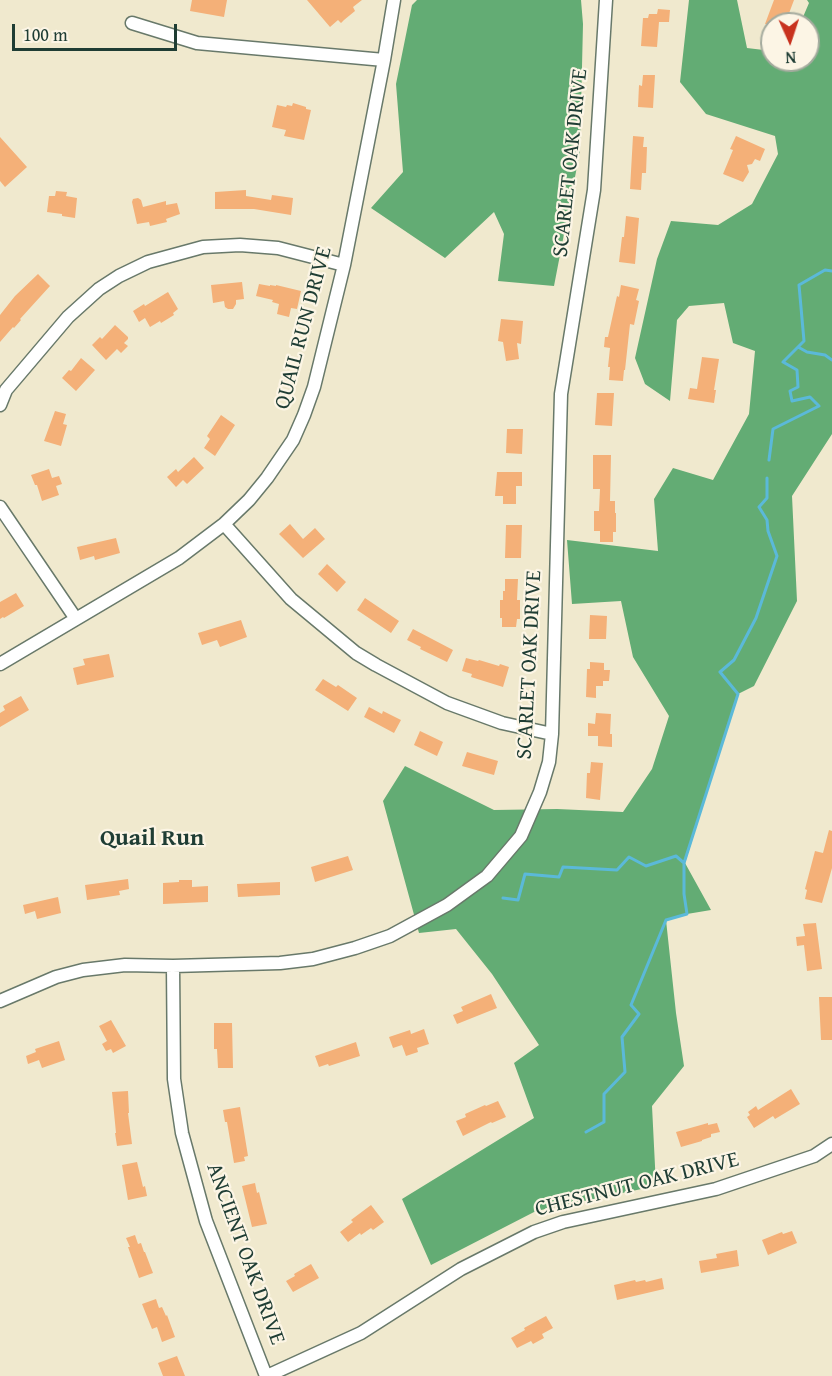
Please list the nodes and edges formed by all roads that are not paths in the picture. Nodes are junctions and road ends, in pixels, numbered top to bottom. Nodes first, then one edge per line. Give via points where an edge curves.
1 (394, 0) edge
2 (606, 0) edge
3 (132, 24) dead end
4 (384, 60) junction
5 (344, 265) junction
6 (0, 405) edge
7 (0, 507) edge
8 (224, 524) junction
9 (76, 619) junction
10 (0, 664) edge
11 (552, 734) junction
12 (173, 966) junction
13 (0, 1001) edge
14 (832, 1144) edge
15 (267, 1376) edge

1 - 4 street, QUAIL RUN DRIVE
2 - 11 street, SCARLET OAK DRIVE via 594,190 561,394
3 - 4 street via 197,43
4 - 5 street, QUAIL RUN DRIVE
5 - 6 street via 278,249 240,245 203,247 148,262 119,276 68,317 6,390
5 - 8 street, QUAIL RUN DRIVE via 314,387 293,440 249,500
7 - 9 street
8 - 9 street, QUAIL RUN DRIVE via 179,558
8 - 11 street via 291,599 356,653 447,703 502,723
9 - 10 street, QUAIL RUN DRIVE
11 - 12 street, SCARLET OAK DRIVE via 540,792 521,836 487,876 447,905 390,936 313,959
12 - 13 street, SCARLET OAK DRIVE via 125,965 83,970
12 - 15 street, ANCIENT OAK DRIVE via 174,1079 182,1133 206,1221
14 - 15 street, CHESTNUT OAK DRIVE via 814,1156 716,1189 563,1222 534,1232 461,1269 361,1333

